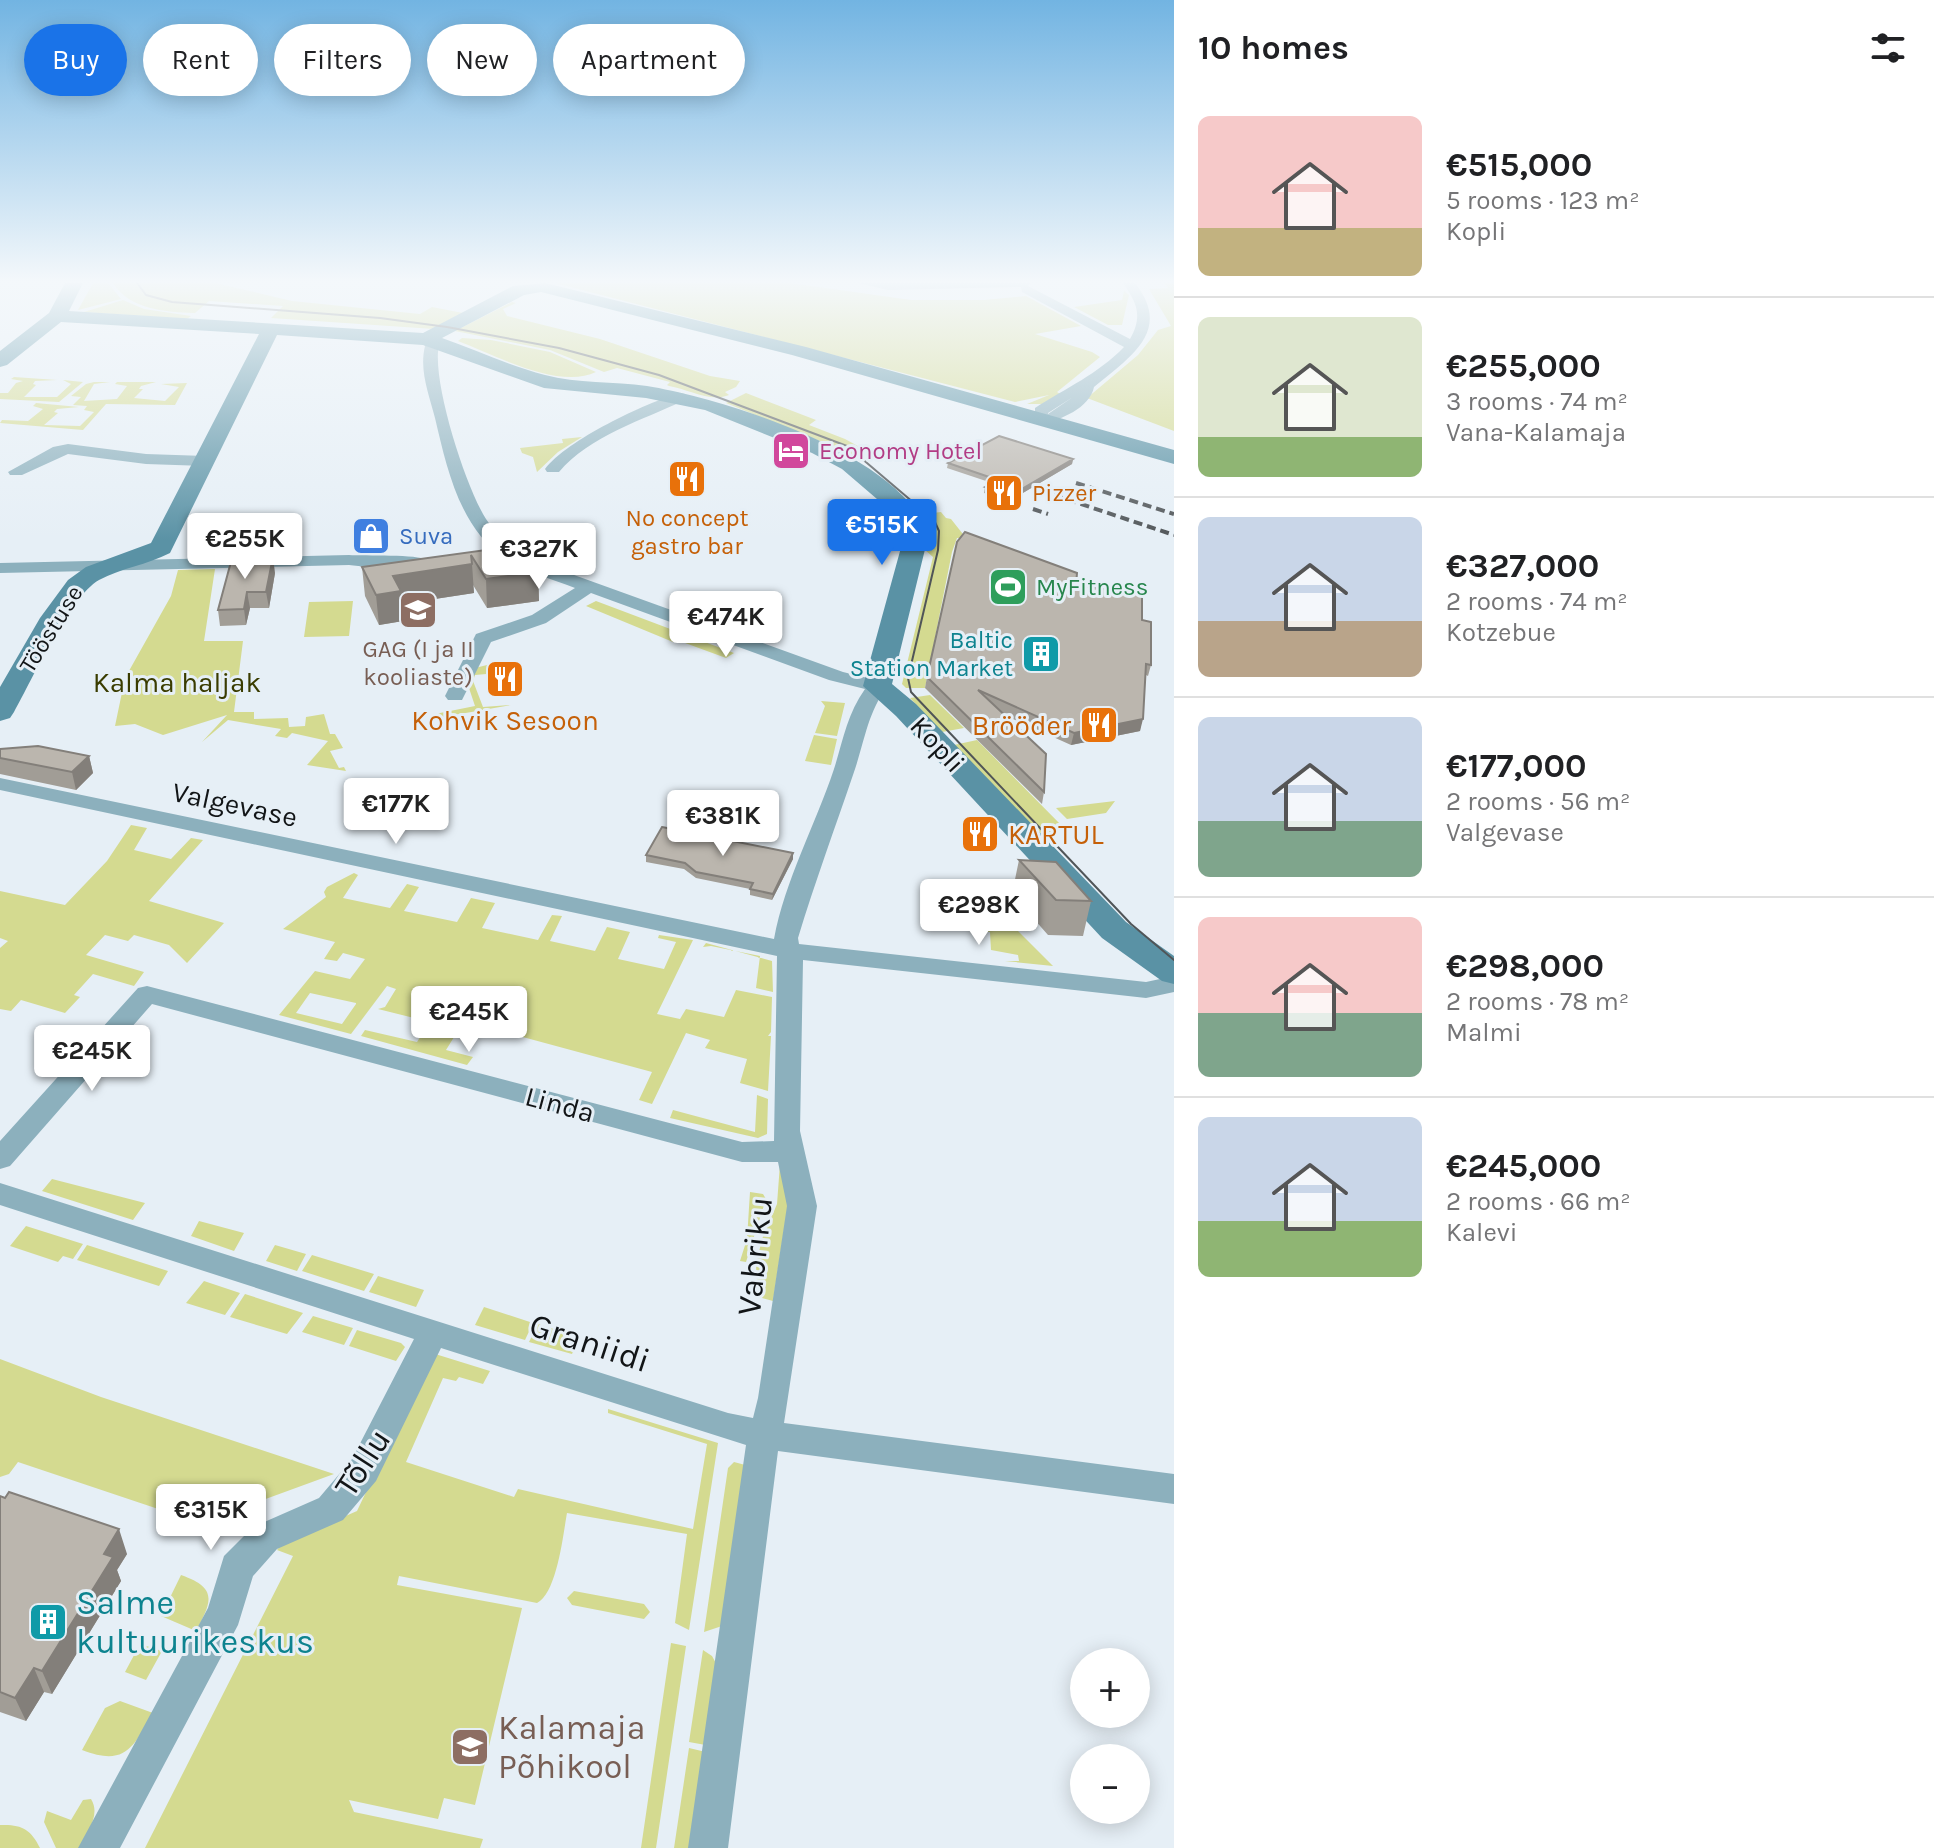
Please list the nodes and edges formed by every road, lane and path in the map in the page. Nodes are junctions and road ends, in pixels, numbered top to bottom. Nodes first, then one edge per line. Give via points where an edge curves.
1 (251, 369) edge
2 (432, 369) edge
3 (509, 369) edge
4 (863, 369) edge
5 (1106, 369) edge
6 (680, 397) junction
7 (1047, 416) junction
8 (1174, 447) edge
9 (1174, 457) edge
10 (205, 461) junction
11 (553, 469) dead end
12 (16, 472) dead end
13 (482, 551) edge
14 (504, 551) junction
15 (437, 557) edge
16 (119, 566) junction
17 (0, 568) edge
18 (588, 587) junction
19 (877, 686) junction
20 (455, 696) dead end
21 (0, 712) edge
22 (0, 784) edge
23 (787, 950) junction
24 (1174, 973) edge
25 (1174, 984) edge
26 (788, 1151) junction
27 (0, 1159) edge
28 (0, 1194) edge
29 (433, 1333) junction
30 (764, 1435) junction
31 (1174, 1489) edge
32 (98, 1848) edge
33 (708, 1848) edge

1 - 10 street, Tööstuse
2 - 14 street via 461,492
3 - 6 street via 544,382
4 - 7 street
5 - 7 street via 1087,392
6 - 11 street via 592,438 564,455
6 - 19 street via 834,455 912,520 917,533
7 - 8 street
7 - 9 street
10 - 12 street via 68,449
10 - 16 street, Tööstuse via 161,548
13 - 14 street
14 - 18 street
15 - 16 street via 386,563
16 - 17 street
16 - 21 street, Tööstuse via 74,587
18 - 19 street
18 - 20 street via 539,619 483,638
19 - 23 street, Vabriku via 861,709 810,858
19 - 24 street, Kopli via 906,710 1114,930
22 - 23 street, Valgevase
23 - 25 street, Valgevase via 1146,990
23 - 26 street, Vabriku
26 - 27 street, Linda via 742,1152 147,994
26 - 30 street, Vabriku via 802,1206
28 - 29 street, Graniidi
29 - 30 street, Graniidi
29 - 32 street, Tõllu via 364,1470 331,1509 265,1538 237,1568 225,1613
30 - 31 street, Graniidi
30 - 33 street, Vabriku

